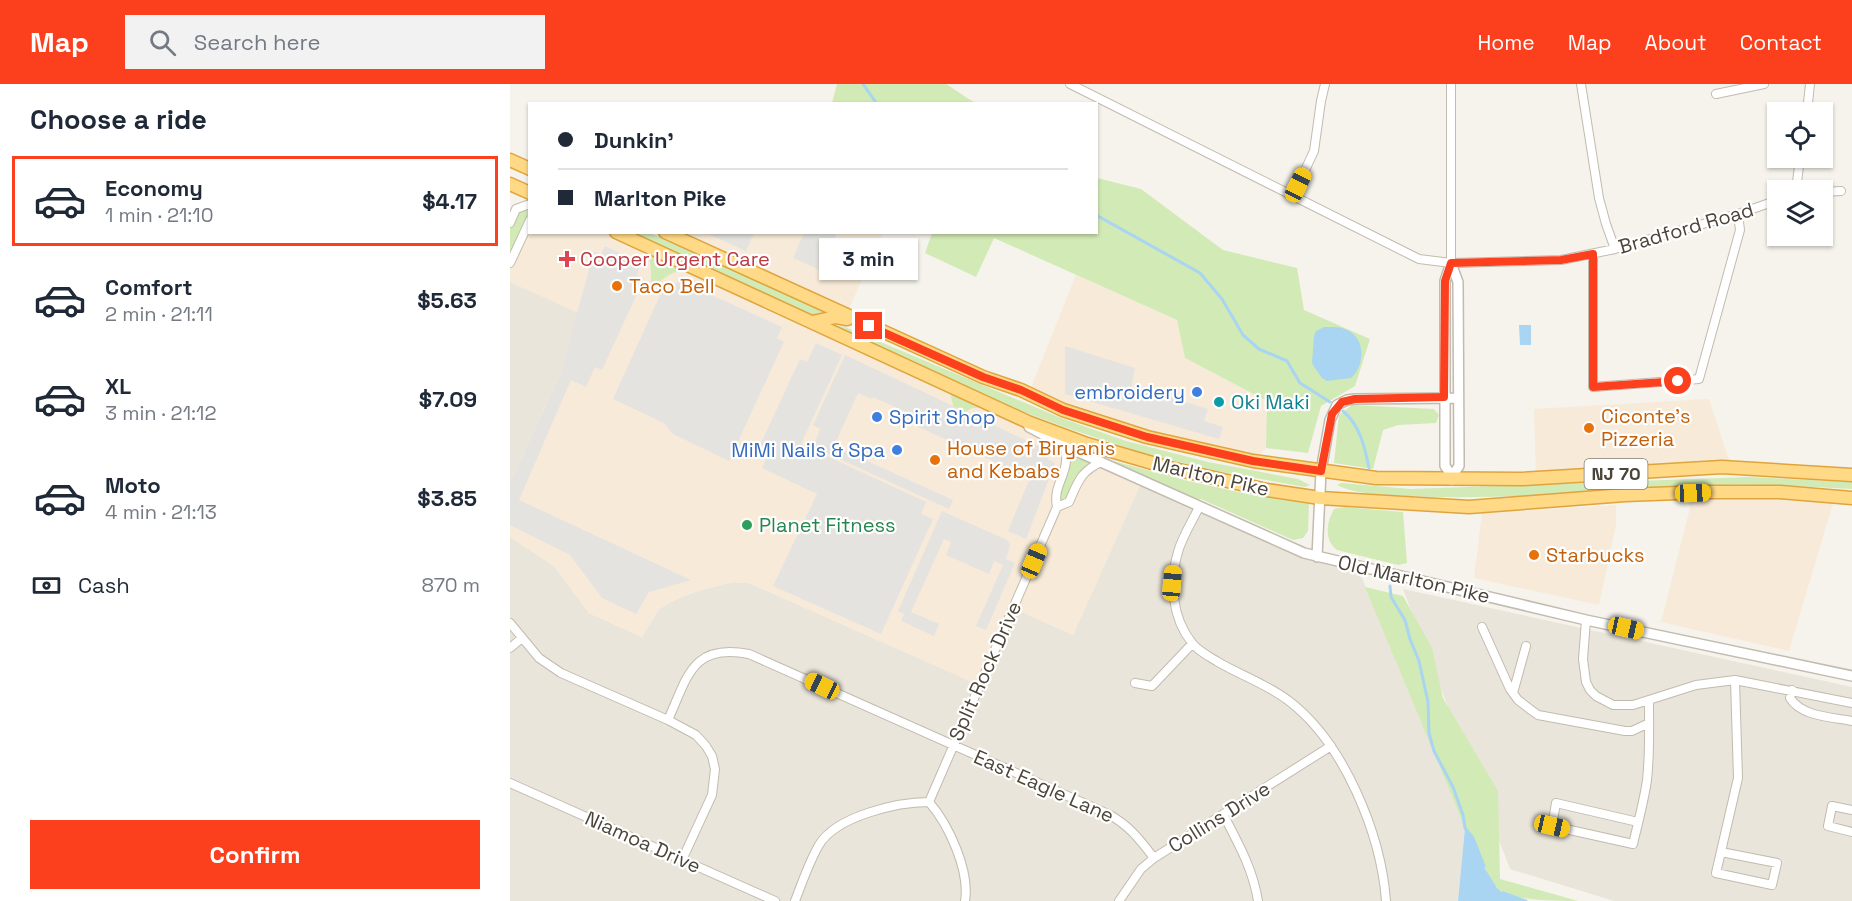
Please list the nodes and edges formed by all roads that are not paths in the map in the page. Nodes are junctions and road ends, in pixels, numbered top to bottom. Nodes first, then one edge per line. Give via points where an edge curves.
1 (1070, 84) edge
2 (1325, 84) edge
3 (1451, 84) edge
4 (1581, 84) edge
5 (1764, 84) edge
6 (1810, 84) edge
7 (1716, 94) dead end
8 (1808, 102) edge
9 (510, 160) edge
10 (528, 168) edge
11 (510, 184) edge
12 (1833, 191) edge
13 (1841, 191) dead end
14 (1293, 196) junction
15 (528, 201) edge
16 (528, 203) edge
17 (1767, 204) edge
18 (1738, 214) junction
19 (510, 223) edge
20 (528, 224) edge
21 (620, 234) edge
22 (669, 234) edge
23 (1615, 249) junction
24 (1593, 254) junction
25 (510, 263) edge
26 (1451, 263) junction
27 (812, 322) junction
28 (860, 322) junction
29 (1444, 397) junction
30 (1458, 398) junction
31 (1002, 411) junction
32 (1065, 446) junction
33 (1101, 462) junction
34 (1321, 471) junction
35 (1852, 475) edge
36 (1452, 478) junction
37 (1320, 498) junction
38 (1852, 498) edge
39 (1057, 507) junction
40 (1199, 507) junction
41 (1317, 557) junction
42 (1586, 620) junction
43 (510, 623) edge
44 (1482, 627) dead end
45 (522, 638) junction
46 (1192, 644) junction
47 (1526, 646) dead end
48 (510, 648) edge
49 (1852, 676) edge
50 (1735, 680) junction
51 (1135, 683) dead end
52 (1792, 690) junction
53 (1513, 693) junction
54 (1649, 700) junction
55 (1852, 703) edge
56 (668, 720) junction
57 (1852, 721) edge
58 (1649, 723) junction
59 (953, 745) junction
60 (1331, 746) junction
61 (510, 783) edge
62 (929, 802) junction
63 (1852, 810) edge
64 (1223, 814) junction
65 (1638, 822) junction
66 (1852, 832) edge
67 (1721, 852) junction
68 (1154, 858) junction
69 (682, 860) junction
70 (775, 901) edge
71 (795, 901) edge
72 (965, 901) edge
73 (1119, 901) edge
74 (1257, 901) edge
75 (1386, 901) edge

1 - 14 street, Bradford Road
2 - 14 street via 1314,151
3 - 26 street
4 - 23 street via 1599,198
5 - 7 street
6 - 8 street
9 - 10 highway
11 - 15 highway
12 - 13 street
14 - 26 street, Bradford Road via 1419,260
16 - 19 street via 516,209
17 - 18 street, Bradford Road
18 - 23 street, Bradford Road
18 - 24 street via 1740,230 1699,379 1593,387
20 - 25 street
21 - 27 highway, Marlton Pike / NJ 70
22 - 28 highway, Marlton Pike / NJ 70
23 - 24 street, Bradford Road
24 - 26 street, Bradford Road via 1561,260
26 - 29 street via 1445,281
26 - 30 street via 1458,282
27 - 28 highway via 836,317
27 - 31 highway, Marlton Pike / NJ 70
28 - 34 highway, Marlton Pike / NJ 70 via 983,377 1114,427 1253,461
29 - 30 street
29 - 34 street via 1342,402 1332,414
29 - 36 street via 1445,466
30 - 36 street via 1459,466
31 - 32 street, Old Marlton Pike
31 - 37 highway, Marlton Pike / NJ 70 via 1087,444 1166,467
32 - 33 street, Old Marlton Pike
32 - 39 street, Split Rock Drive via 1068,459 1055,495
33 - 39 street, Split Rock Drive via 1081,475 1069,502
33 - 40 street, Old Marlton Pike
34 - 36 highway, Marlton Pike / NJ 70 via 1376,478
34 - 37 street
35 - 36 highway, Marlton Pike / NJ 70 via 1722,467 1546,478
37 - 38 highway, Marlton Pike / NJ 70 via 1469,507 1705,492 1780,492
37 - 41 street
39 - 59 street, Split Rock Drive
40 - 41 street, Old Marlton Pike
40 - 46 street via 1178,550 1172,583 1177,613
41 - 42 street, Old Marlton Pike
42 - 49 street, Old Marlton Pike
42 - 54 street via 1584,667 1590,690 1613,705
43 - 45 street
44 - 53 street
45 - 48 street
45 - 56 street via 538,658 561,673
46 - 51 street via 1152,686
46 - 60 street via 1290,702
47 - 53 street
50 - 52 street
50 - 54 street via 1707,682
50 - 67 street via 1738,778
52 - 55 street
52 - 57 street via 1790,698 1803,711
53 - 58 street via 1538,715 1625,731
54 - 58 street
56 - 59 street, East Eagle Lane via 691,669 708,656 731,650 749,654
56 - 69 street via 696,735 715,769 712,795
58 - 65 street via 1647,782
59 - 62 street, Split Rock Drive
59 - 68 street, East Eagle Lane via 1121,820
60 - 64 street, Collins Drive
60 - 75 street via 1371,828 1382,865
61 - 69 street, Niamoa Drive
62 - 71 street via 909,802 869,813 836,828 818,846
62 - 72 street via 940,816 963,871
63 - 66 street via 1832,806 1828,826
64 - 68 street, Collins Drive
64 - 74 street via 1246,858
65 - 65 street via 1632,844 1552,826 1556,804
67 - 67 street via 1777,863 1772,885 1716,873
68 - 73 street, Collins Drive via 1141,869
69 - 70 street, Niamoa Drive

